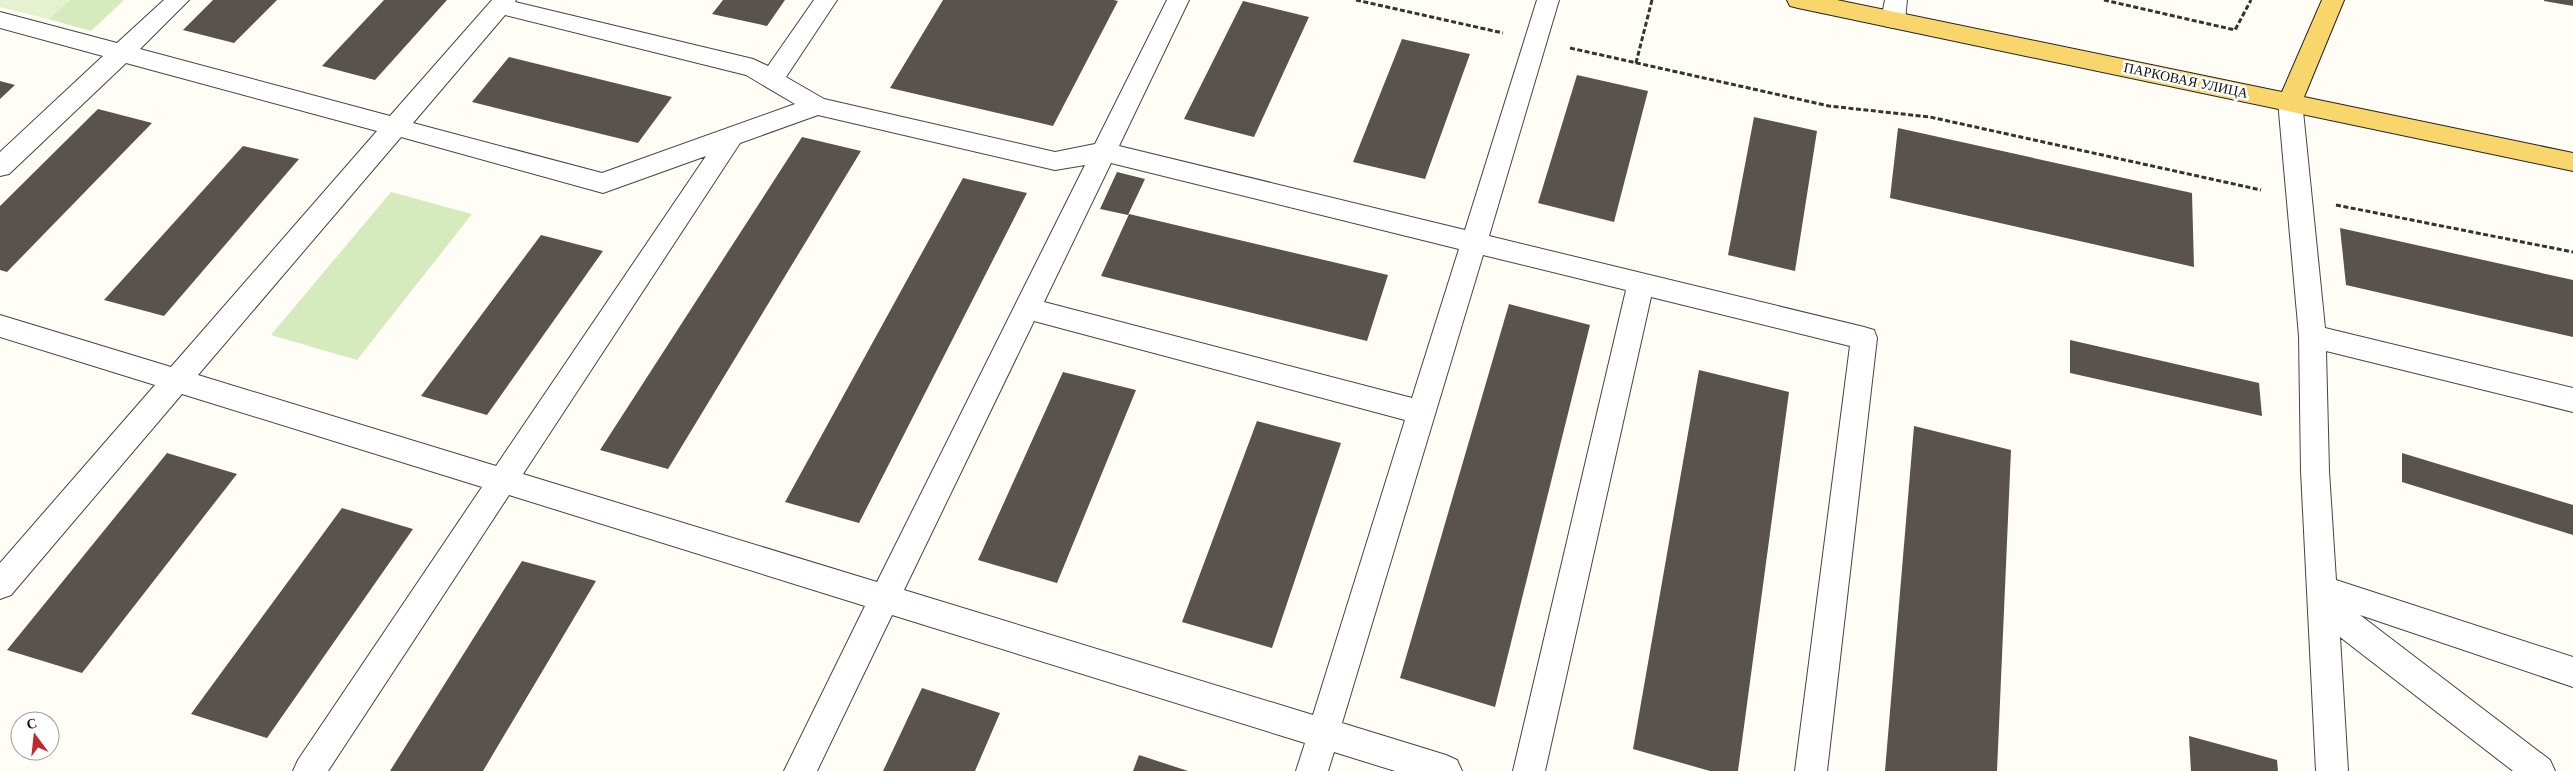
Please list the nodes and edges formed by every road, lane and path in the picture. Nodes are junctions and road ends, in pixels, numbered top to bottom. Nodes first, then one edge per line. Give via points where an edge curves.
1 (178, 0) edge
2 (826, 0) edge
3 (1178, 0) edge
4 (1356, 0) edge
5 (1548, 0) edge
6 (1652, 0) edge
7 (1798, 0) edge
8 (2104, 0) edge
9 (2251, 0) edge
10 (2333, 0) edge
11 (502, 3) edge
12 (1894, 10) edge
13 (0, 20) edge
14 (1536, 40) junction
15 (121, 53) junction
16 (1636, 63) junction
17 (772, 79) junction
18 (2290, 101) junction
19 (817, 106) junction
20 (395, 127) junction
21 (732, 136) junction
22 (1104, 152) junction
23 (2573, 162) edge
24 (0, 167) edge
25 (2299, 197) junction
26 (1474, 243) junction
27 (2573, 252) edge
28 (1641, 283) junction
29 (1028, 308) junction
30 (0, 326) edge
31 (2312, 336) junction
32 (177, 380) junction
33 (2573, 400) edge
34 (1422, 413) junction
35 (504, 480) junction
36 (0, 585) edge
37 (2322, 597) junction
38 (886, 598) junction
39 (2573, 672) edge
40 (1323, 734) junction
41 (309, 771) edge
42 (800, 771) edge
43 (1312, 771) edge
44 (1446, 771) edge
45 (1529, 771) edge
46 (1810, 771) edge
47 (2332, 771) edge
48 (2539, 771) edge

1 - 15 lane
2 - 17 lane
3 - 22 lane
4 - 14 path
5 - 14 lane
6 - 16 path
7 - 12 main road, ПАРКОВАЯ УЛИЦА
8 - 9 path via 2236,30
10 - 18 main road
11 - 17 lane via 753,68
11 - 20 lane
12 - 18 main road, ПАРКОВАЯ УЛИЦА
13 - 15 lane
14 - 16 path
14 - 26 lane
15 - 20 lane
15 - 24 lane
16 - 25 path via 1829,106 1930,117
17 - 19 lane
18 - 23 main road, ПАРКОВАЯ УЛИЦА
18 - 25 lane
19 - 21 lane
19 - 22 lane via 1055,161
20 - 21 lane via 603,183
20 - 32 lane
21 - 35 lane
22 - 26 lane
22 - 29 lane
25 - 27 path
25 - 31 lane
26 - 28 lane
26 - 34 lane
28 - 45 lane
28 - 46 lane via 1864,338
29 - 34 lane
29 - 38 lane
30 - 32 lane
31 - 33 lane
31 - 37 lane
32 - 35 lane
32 - 36 lane
34 - 40 lane
35 - 38 lane
35 - 41 lane
37 - 39 lane
37 - 47 lane
37 - 48 lane
38 - 40 lane
38 - 42 lane
40 - 43 lane
40 - 44 lane

